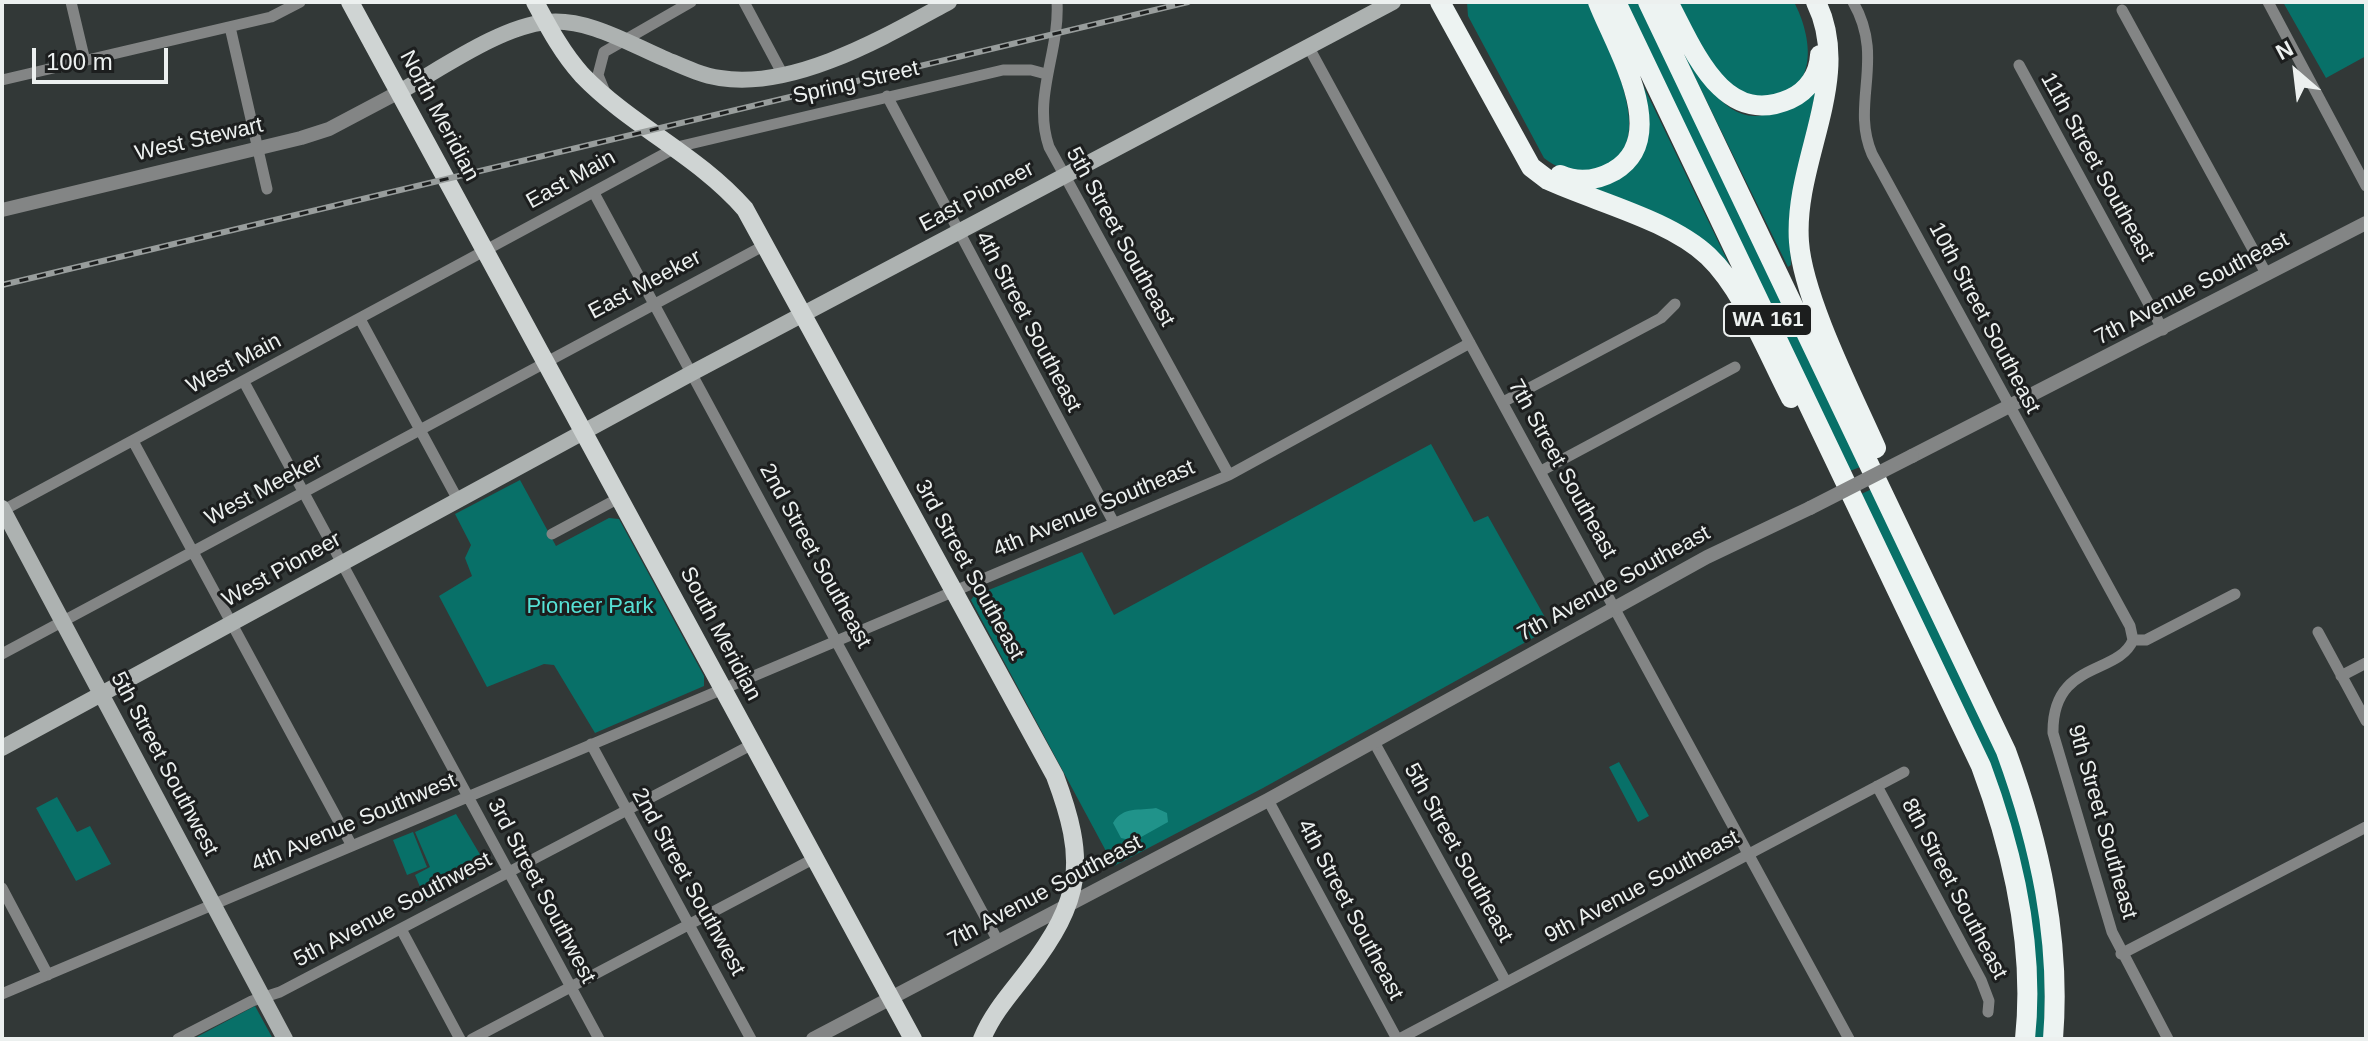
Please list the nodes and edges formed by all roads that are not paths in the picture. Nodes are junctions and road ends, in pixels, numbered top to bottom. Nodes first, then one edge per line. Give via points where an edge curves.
1 (71, 2) edge
2 (300, 2) edge
3 (350, 2) edge
4 (535, 2) edge
5 (691, 2) edge
6 (744, 2) edge
7 (949, 2) edge
8 (1057, 2) edge
9 (1393, 2) edge
10 (1440, 2) edge
11 (1450, 2) edge
12 (1598, 2) edge
13 (1616, 2) edge
14 (1648, 2) edge
15 (1668, 2) edge
16 (1805, 2) edge
17 (1816, 2) edge
18 (1853, 2) edge
19 (2268, 2) edge
20 (2122, 10) dead end
21 (545, 22) junction
22 (230, 27) junction
23 (620, 40) junction
24 (1308, 46) junction
25 (85, 61) junction
26 (2019, 65) dead end
27 (782, 73) junction
28 (1046, 74) junction
29 (2, 80) edge
30 (399, 92) junction
31 (606, 96) junction
32 (887, 96) junction
33 (677, 147) junction
34 (258, 149) junction
35 (1063, 176) junction
36 (2366, 186) edge
37 (267, 189) dead end
38 (594, 193) junction
39 (2, 210) edge
40 (2366, 223) edge
41 (957, 232) junction
42 (765, 245) junction
43 (485, 251) junction
44 (2267, 275) junction
45 (654, 303) junction
46 (1675, 304) dead end
47 (803, 314) junction
48 (360, 319) junction
49 (2163, 330) junction
50 (1470, 343) junction
51 (545, 361) junction
52 (1735, 367) dead end
53 (692, 373) junction
54 (244, 382) junction
55 (1503, 402) junction
56 (2010, 407) junction
57 (419, 428) junction
58 (583, 433) junction
59 (133, 441) junction
60 (1541, 471) junction
61 (1229, 475) junction
62 (303, 491) junction
63 (619, 498) junction
64 (458, 500) junction
65 (2, 510) edge
66 (1114, 523) junction
67 (552, 534) dead end
68 (193, 551) junction
69 (341, 562) junction
70 (952, 589) junction
71 (2235, 594) dead end
72 (1616, 608) junction
73 (63, 621) junction
74 (231, 622) junction
75 (1945, 623) junction
76 (2318, 632) dead end
77 (1920, 638) junction
78 (838, 639) junction
79 (2133, 640) junction
80 (2, 654) edge
81 (2366, 663) edge
82 (2341, 676) junction
83 (722, 689) junction
84 (101, 693) junction
85 (2366, 721) edge
86 (1374, 742) junction
87 (591, 744) junction
88 (753, 744) junction
89 (2, 748) edge
90 (1904, 772) dead end
91 (1877, 786) junction
92 (468, 796) junction
93 (1268, 800) junction
94 (626, 810) junction
95 (2366, 827) edge
96 (352, 846) junction
97 (1751, 854) junction
98 (815, 858) junction
99 (509, 872) junction
100 (2, 888) edge
101 (1070, 904) junction
102 (213, 905) junction
103 (689, 925) junction
104 (401, 929) junction
105 (998, 941) junction
106 (2121, 954) junction
107 (48, 975) junction
108 (1506, 982) junction
109 (571, 987) junction
110 (2, 994) edge
111 (262, 997) junction
112 (891, 999) junction
113 (1988, 1012) dead end
114 (178, 1039) edge
115 (285, 1039) edge
116 (460, 1039) edge
117 (472, 1039) edge
118 (599, 1039) edge
119 (751, 1039) edge
120 (813, 1039) edge
121 (913, 1039) edge
122 (982, 1039) edge
123 (1398, 1039) edge
124 (1849, 1039) edge
125 (2025, 1039) edge
126 (2053, 1039) edge
127 (2168, 1039) edge

1 - 25 street
2 - 22 street via 271,17
3 - 30 main road, North Meridian
4 - 21 main road, 3rd Street Southeast
5 - 23 street
6 - 27 street
7 - 27 main road via 844,56
8 - 28 street, 5th Street Southeast
9 - 24 main road, East Pioneer
10 - 77 highway via 1531,167 1548,180 1684,239 1715,264
11 - 12 highway via 1530,152 1556,173 1586,180 1624,164 1637,147 1642,128 1636,97
13 - 77 highway, WA 161
14 - 75 highway, WA 161
15 - 16 highway via 1717,88 1743,102 1767,106 1795,97 1819,65 1821,45
17 - 75 highway via 1830,34 1830,61 1801,210 1803,262
18 - 56 street, 10th Street Southeast via 1869,42 1863,133
19 - 36 street
20 - 44 street
21 - 23 main road via 580,25
21 - 30 main road via 504,36
21 - 31 main road, 3rd Street Southeast via 569,59
22 - 25 street
22 - 34 street
23 - 27 main road via 707,76 737,80
23 - 31 street via 604,52 599,64
24 - 35 main road, East Pioneer
24 - 50 street, 7th Street Southeast
25 - 29 street
26 - 49 street, 11th Street Southeast
28 - 32 street, Spring Street via 1003,70
28 - 35 street, 5th Street Southeast via 1044,130
30 - 34 street, West Stewart via 329,129
30 - 43 main road, North Meridian
31 - 33 main road, 3rd Street Southeast
32 - 33 street, Spring Street
32 - 41 street, 4th Street Southeast
33 - 38 street, East Main
33 - 42 main road, 3rd Street Southeast via 733,196
34 - 37 street
34 - 39 street, West Stewart
35 - 41 main road, East Pioneer
35 - 61 street, 5th Street Southeast
38 - 43 street, East Main
38 - 45 street, 2nd Street Southeast
40 - 44 street, 7th Avenue Southeast
41 - 47 main road, East Pioneer
41 - 66 street, 4th Street Southeast
42 - 45 street, East Meeker
42 - 47 main road, 3rd Street Southeast
43 - 48 street, West Main
43 - 51 main road, South Meridian
44 - 49 street, 7th Avenue Southeast
45 - 51 street, East Meeker
45 - 53 street, 2nd Street Southeast
46 - 55 street via 1661,318
47 - 53 main road, East Pioneer
47 - 70 main road, 3rd Street Southeast
48 - 54 street, West Main
48 - 57 street
49 - 56 street, 7th Avenue Southeast
50 - 55 street, 7th Street Southeast
50 - 61 street, 4th Avenue Southeast
51 - 57 street, West Meeker
51 - 58 main road, South Meridian
52 - 60 street
53 - 58 main road, East Pioneer
53 - 78 street, 2nd Street Southeast
54 - 59 street, West Main
54 - 62 street, 3rd Street Southwest
55 - 60 street, 7th Street Southeast
56 - 72 street, 7th Avenue Southeast, bridge via 1707,557
56 - 79 street, 10th Street Southeast
57 - 62 street, West Meeker
57 - 64 street
58 - 63 main road, South Meridian
58 - 64 main road, West Pioneer
59 - 65 street, West Main
59 - 68 street
60 - 72 street, 7th Street Southeast
61 - 66 street, 4th Avenue Southeast
62 - 68 street, West Meeker
62 - 69 street, 3rd Street Southwest
63 - 67 street
63 - 83 main road, South Meridian
64 - 69 main road, West Pioneer
65 - 73 main road, 5th Street Southwest
66 - 70 street, 4th Avenue Southeast
68 - 73 street, West Meeker
68 - 74 street
69 - 74 main road, West Pioneer
69 - 92 street, 3rd Street Southwest
70 - 78 street, 4th Avenue Southeast
70 - 101 main road, 3rd Street Southeast via 1055,776 1073,823
71 - 79 street via 2146,640
72 - 86 street, 7th Avenue Southeast
72 - 97 street, 7th Street Southeast
73 - 80 street, West Meeker
73 - 84 main road, 5th Street Southwest
74 - 84 main road, West Pioneer
74 - 96 street
75 - 126 highway, WA 161 via 2006,751 2035,840 2053,948
76 - 82 street
77 - 125 highway, WA 161 via 1981,766 2010,850 2023,933
78 - 83 street, 4th Avenue Southeast
78 - 105 street, 2nd Street Southeast
79 - 106 street, 9th Street Southeast via 2126,650 2072,682 2058,700 2052,722
81 - 82 street
82 - 85 street
83 - 87 street, 4th Avenue Southwest
83 - 88 main road, South Meridian
84 - 89 main road, West Pioneer
84 - 102 main road, 5th Street Southwest
86 - 93 street, 7th Avenue Southeast
86 - 108 street, 5th Street Southeast
87 - 92 street, 4th Avenue Southwest
87 - 94 street, 2nd Street Southwest
88 - 94 street, 5th Avenue Southwest
88 - 98 main road, South Meridian
90 - 91 street, 9th Avenue Southeast
91 - 97 street, 9th Avenue Southeast
91 - 113 street, 8th Street Southeast via 1984,986
92 - 96 street, 4th Avenue Southwest
92 - 99 street, 3rd Street Southwest
93 - 101 street, 7th Avenue Southeast
93 - 123 street, 4th Street Southeast
94 - 99 street, 5th Avenue Southwest
94 - 103 street, 2nd Street Southwest
95 - 106 street
96 - 102 street, 4th Avenue Southwest
97 - 108 street, 9th Avenue Southeast
97 - 124 street, 7th Street Southeast
98 - 103 street
98 - 112 main road, South Meridian
99 - 104 street, 5th Avenue Southwest
99 - 109 street, 3rd Street Southwest
100 - 107 street
101 - 105 street, 7th Avenue Southeast
101 - 122 main road, 3rd Street Southeast
102 - 107 street, 4th Avenue Southwest
102 - 111 main road, 5th Street Southwest
103 - 109 street
103 - 119 street, 2nd Street Southwest
104 - 111 street, 5th Avenue Southwest
104 - 116 street
105 - 112 street, 7th Avenue Southeast
106 - 127 street, 9th Street Southeast
107 - 110 street, 4th Avenue Southwest
108 - 123 street, 9th Avenue Southeast
109 - 117 street
109 - 118 street, 3rd Street Southwest
111 - 114 street, 5th Avenue Southwest
111 - 115 main road, 5th Street Southwest
112 - 120 street, 7th Avenue Southeast
112 - 121 main road, South Meridian

